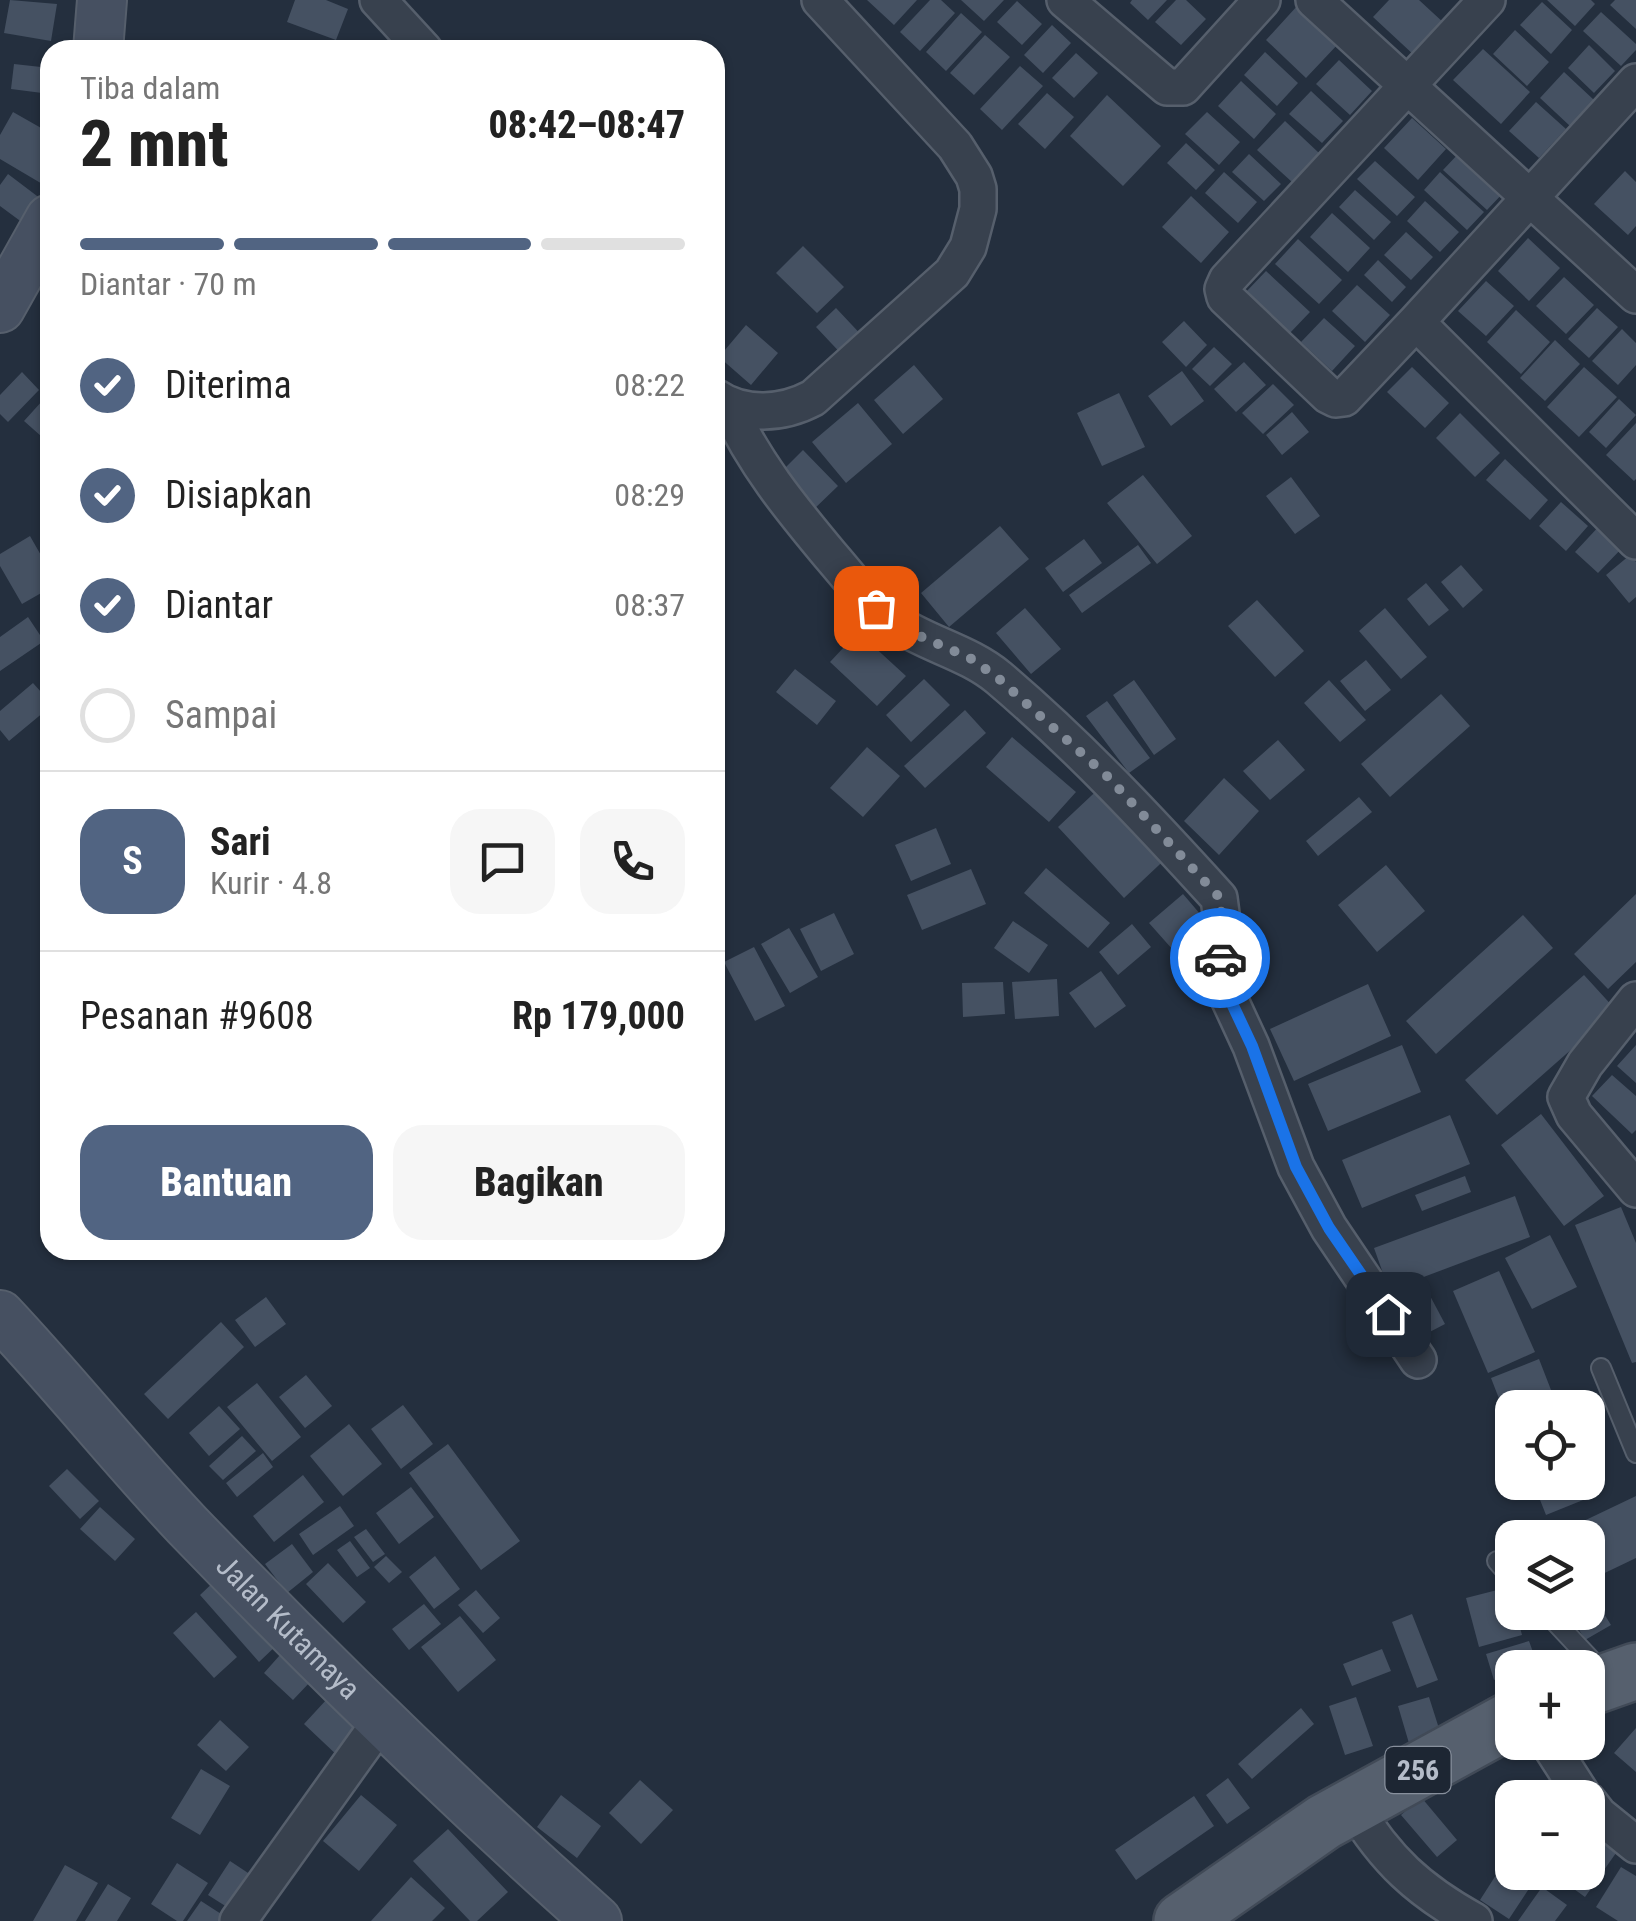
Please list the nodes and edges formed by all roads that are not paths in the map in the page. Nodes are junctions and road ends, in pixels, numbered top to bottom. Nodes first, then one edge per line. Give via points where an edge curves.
1 (102, 0) edge
2 (378, 0) edge
3 (820, 0) edge
4 (1065, 0) edge
5 (1262, 0) edge
6 (1314, 0) edge
7 (1487, 0) edge
8 (99, 40) edge
9 (415, 40) edge
10 (1636, 82) edge
11 (1408, 86) junction
12 (1529, 196) junction
13 (40, 237) edge
14 (1636, 295) edge
15 (0, 308) edge
16 (1416, 322) junction
17 (725, 403) edge
18 (725, 409) edge
19 (1636, 541) edge
20 (1636, 1000) edge
21 (1636, 1189) edge
22 (0, 1315) edge
23 (1418, 1360) dead end
24 (1602, 1368) dead end
25 (1636, 1454) edge
26 (1563, 1630) edge
27 (1611, 1680) edge
28 (381, 1721) junction
29 (1495, 1727) edge
30 (1353, 1806) junction
31 (1605, 1820) edge
32 (1636, 1845) edge
33 (238, 1921) edge
34 (597, 1921) edge
35 (1182, 1921) edge
36 (1474, 1921) edge

1 - 8 main road
2 - 9 street
3 - 17 street via 966,160 978,189 977,222 952,273 813,398 778,410
4 - 5 street via 1174,89
6 - 11 street
7 - 11 street
10 - 12 street
11 - 12 street
11 - 16 street via 1222,290 1336,400
12 - 14 street
12 - 16 street
13 - 15 main road
16 - 19 street
18 - 23 street via 772,486 876,608 998,678 1108,777 1220,898 1220,978 1296,1167
20 - 21 street via 1566,1097 1574,1116
22 - 28 main road, Jalan Kutamaya via 184,1521
24 - 25 lane
26 - 27 lane
28 - 33 street
28 - 34 main road, Jalan Kutamaya
29 - 30 main road, 256
30 - 35 main road, 256
30 - 36 street via 1397,1867
31 - 32 street

